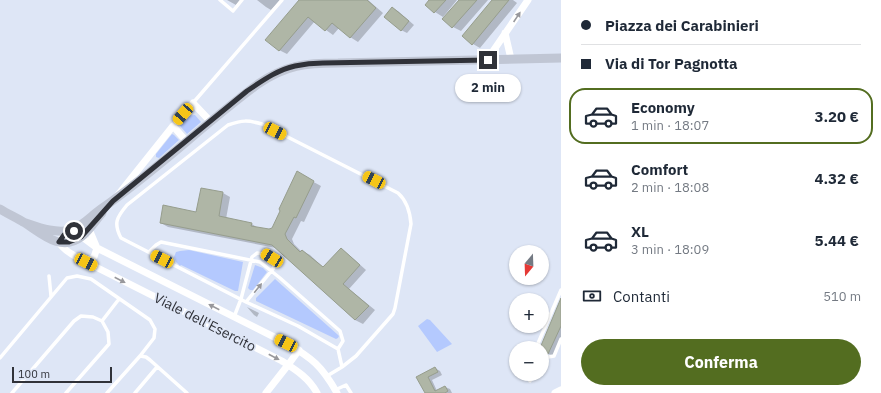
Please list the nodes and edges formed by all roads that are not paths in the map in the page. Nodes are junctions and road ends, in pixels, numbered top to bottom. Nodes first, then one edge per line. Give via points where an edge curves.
1 (220, 0) edge
2 (242, 0) edge
3 (282, 0) edge
4 (528, 0) edge
5 (505, 34) junction
6 (561, 58) edge
7 (488, 60) junction
8 (511, 60) junction
9 (193, 103) junction
10 (211, 122) junction
11 (173, 126) junction
12 (186, 142) junction
13 (113, 201) junction
14 (0, 209) edge
15 (23, 222) junction
16 (89, 229) junction
17 (70, 230) junction
18 (81, 237) junction
19 (59, 242) junction
20 (97, 248) junction
21 (149, 252) junction
22 (86, 262) junction
23 (49, 276) dead end
24 (561, 290) edge
25 (52, 296) junction
26 (119, 299) junction
27 (241, 299) junction
28 (246, 302) junction
29 (234, 317) junction
30 (102, 321) junction
31 (561, 339) edge
32 (539, 341) edge
33 (338, 349) junction
34 (299, 350) junction
35 (140, 356) junction
36 (549, 357) edge
37 (0, 358) edge
38 (288, 365) junction
39 (157, 367) junction
40 (342, 367) junction
41 (327, 376) junction
42 (561, 390) edge
43 (336, 392) edge
44 (12, 393) edge
45 (66, 393) edge
46 (107, 393) edge
47 (135, 393) edge
48 (187, 393) edge
49 (266, 393) edge
50 (317, 393) edge
51 (351, 393) edge
52 (555, 393) edge

1 - 2 lane via 233,11
3 - 9 lane
5 -> 4 street
5 - 7 street
5 - 8 street
6 - 8 street
7 - 8 street
7 - 10 street via 323,63 295,66 263,80
9 - 10 street
9 - 11 lane
10 - 12 street
11 - 12 street
11 - 13 street
12 - 13 street
13 - 16 street
13 - 17 street via 82,225
14 - 15 street
15 - 17 street via 52,230
15 - 19 street
16 - 18 street
16 - 20 street
17 - 18 street, Viale dell'Esercito
17 - 19 street
18 - 19 street via 69,242
18 - 20 street, Viale dell'Esercito
19 - 22 street, Viale dell'Esercito via 67,251
20 - 22 street via 94,257
29 -> 20 street, Viale dell'Esercito
21 - 27 lane
21 - 33 lane via 161,242 260,262 340,332 343,341
21 - 40 lane via 122,238 117,230 120,214 127,205 228,125 240,121 262,124 398,192 406,203 412,224 395,308 393,314 356,356
22 -> 38 street, Viale dell'Esercito
23 - 25 lane
24 - 32 lane
25 - 26 lane via 67,278 77,276 91,279
25 - 37 lane
26 - 30 lane
26 - 35 lane via 150,320 155,329 154,338
27 - 28 lane
28 -> 27 lane via 273,269 275,262 272,258 265,254 256,254 252,257
27 - 29 lane
28 - 33 lane via 298,326
29 - 34 street, Viale dell'Esercito
30 - 44 lane via 81,316 74,321
30 - 45 lane via 108,332 109,344
31 - 36 lane via 554,356
33 - 40 lane
34 - 38 street
34 - 41 street, Viale dell'Esercito via 316,363
35 - 39 lane via 147,358
35 - 46 lane
38 - 49 street
38 - 50 street, Viale dell'Esercito via 306,377
39 - 47 lane
39 - 48 lane
40 - 41 lane
41 - 43 street, Viale dell'Esercito
42 - 52 street
43 - 51 lane via 346,385

